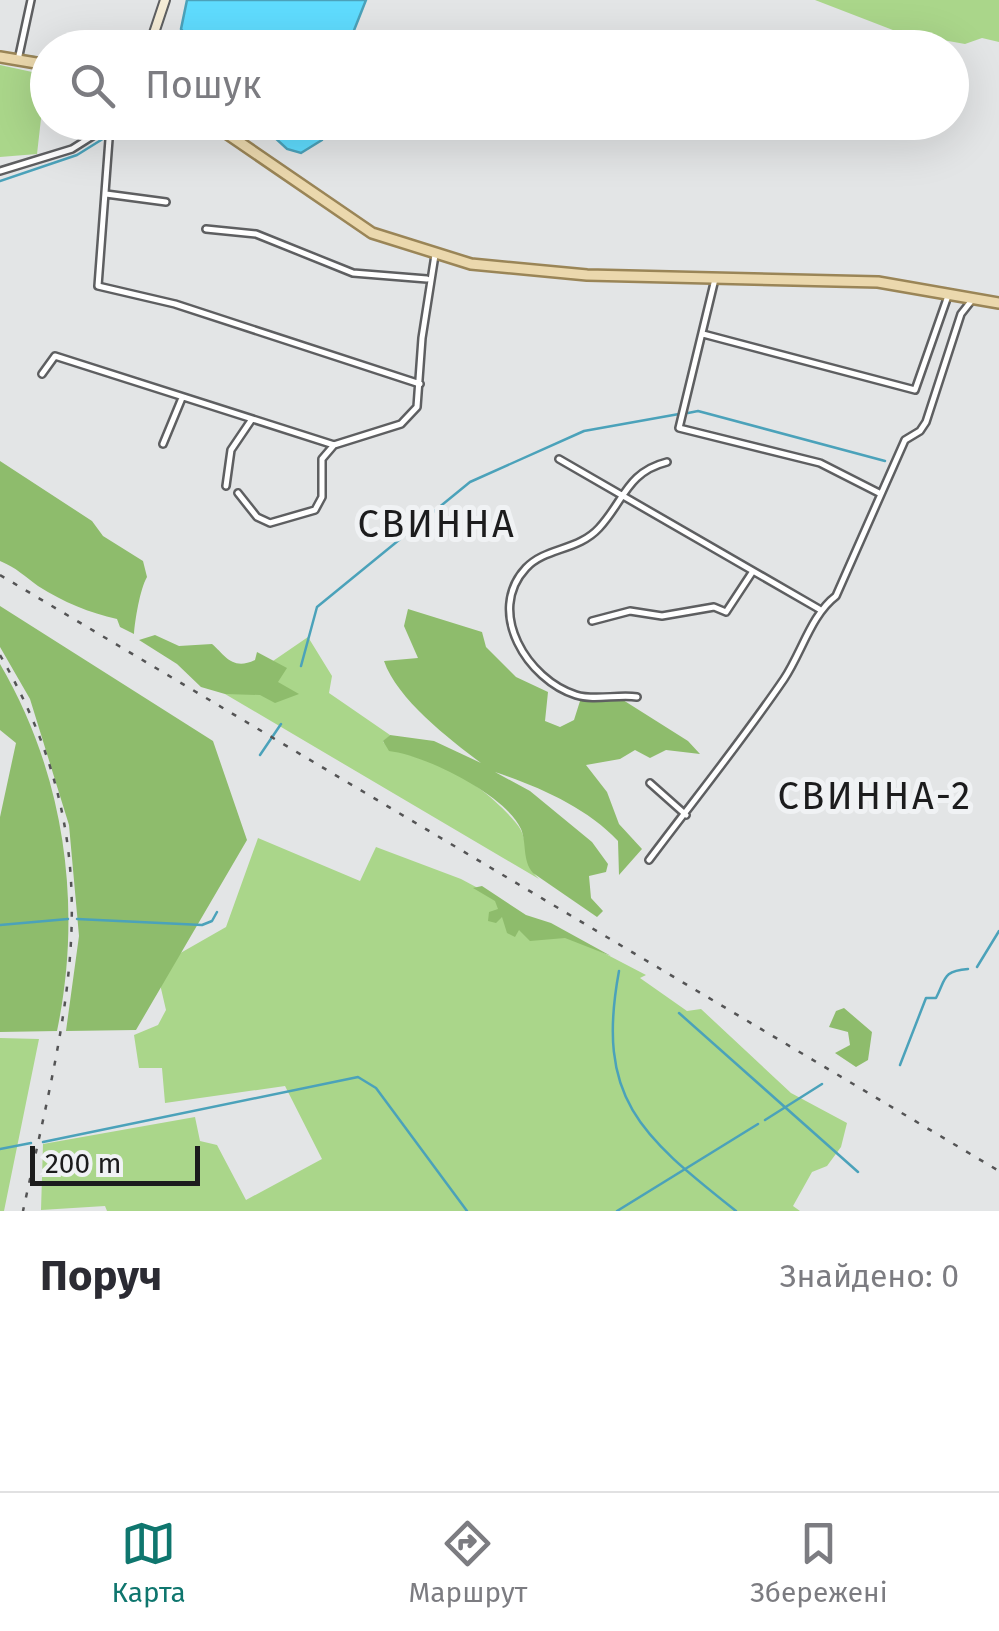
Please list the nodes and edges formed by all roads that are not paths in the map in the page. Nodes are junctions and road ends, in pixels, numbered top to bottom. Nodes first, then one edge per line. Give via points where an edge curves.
1 (31, 0) edge
2 (165, 0) edge
3 (155, 30) edge
4 (0, 58) edge
5 (18, 60) junction
6 (30, 62) edge
7 (88, 140) edge
8 (109, 140) edge
9 (236, 140) edge
10 (0, 170) edge
11 (106, 194) junction
12 (166, 202) dead end
13 (206, 229) dead end
14 (435, 254) junction
15 (716, 276) junction
16 (429, 277) junction
17 (949, 293) junction
18 (972, 297) junction
19 (999, 303) edge
20 (703, 334) junction
21 (42, 374) dead end
22 (420, 384) junction
23 (182, 398) junction
24 (252, 419) junction
25 (164, 444) dead end
26 (334, 445) junction
27 (559, 460) dead end
28 (668, 462) dead end
29 (226, 486) dead end
30 (238, 493) dead end
31 (620, 494) junction
32 (880, 494) junction
33 (753, 571) junction
34 (819, 609) junction
35 (592, 621) dead end
36 (637, 696) dead end
37 (650, 783) dead end
38 (686, 815) junction
39 (649, 860) dead end

1 - 5 street
2 - 3 main road
4 - 5 main road
5 - 6 main road
7 - 10 street
8 - 11 street
9 - 14 main road via 372,233
11 - 12 street
11 - 22 street via 98,286 176,304
13 - 16 street via 256,234 352,273 418,282
14 - 15 main road via 508,270
14 - 16 street
15 - 17 main road via 871,282
15 - 20 street
16 - 22 street
17 - 18 main road
17 - 20 street via 915,390
18 - 19 main road
18 - 32 street via 920,431 906,440
20 - 32 street via 679,428 820,462
21 - 23 street via 55,356
22 - 26 street via 417,407 401,424
23 - 24 street
23 - 25 street
24 - 26 street
24 - 29 street via 231,450
26 - 30 street via 322,459 322,496 315,510 270,523
27 - 31 street
28 - 31 street via 642,471
31 - 33 street
31 - 36 street via 584,542 526,568 514,588 510,626 532,667 550,683 580,697
32 - 34 street via 836,596
33 - 34 street
33 - 35 street via 726,612 630,611
34 - 38 street via 786,676
37 - 38 street
38 - 39 street

